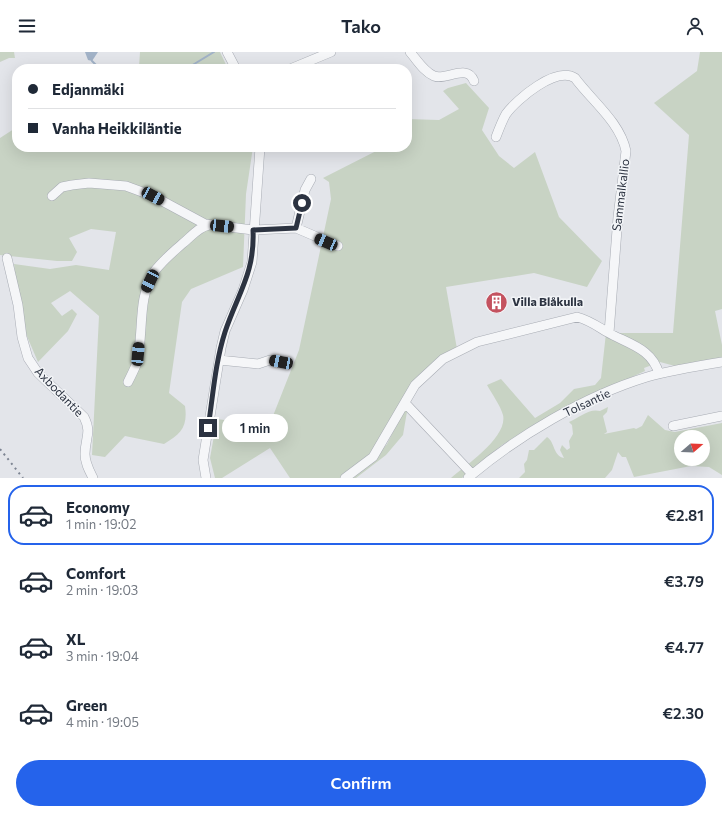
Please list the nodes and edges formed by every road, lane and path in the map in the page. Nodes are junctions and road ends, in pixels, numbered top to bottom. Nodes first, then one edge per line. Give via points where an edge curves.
1 (227, 52) edge
2 (331, 52) edge
3 (410, 52) edge
4 (233, 64) edge
5 (302, 64) edge
6 (474, 81) dead end
7 (496, 137) dead end
8 (260, 152) edge
9 (311, 179) dead end
10 (52, 196) dead end
11 (209, 225) junction
12 (296, 228) junction
13 (253, 230) junction
14 (338, 246) dead end
15 (7, 258) dead end
16 (608, 333) junction
17 (219, 360) junction
18 (281, 362) dead end
19 (722, 362) edge
20 (659, 374) junction
21 (128, 382) dead end
22 (405, 403) junction
23 (722, 416) edge
24 (673, 426) dead end
25 (470, 476) edge
26 (204, 477) edge
27 (93, 478) edge
28 (345, 478) edge

1 - 4 street
2 - 5 street
3 - 6 street via 435,76 465,73
7 - 16 street, Sammalkallio via 507,114 527,92 557,77 572,76 615,125 624,141 626,151
8 - 13 street
9 - 12 street via 305,190
10 - 11 street via 62,187 72,185 89,183 126,186 153,196
11 - 13 street
11 - 21 street via 201,228 154,272 146,290 141,312 136,365
12 - 13 street
12 - 14 street
13 - 17 street via 250,268 225,331
15 - 27 street, Axbodantie via 28,358 38,373 84,417 88,426 85,459
16 - 20 street via 630,342 651,357
16 - 22 street via 587,320 576,317 477,342 443,359 415,384
17 - 18 street via 258,364 270,360
17 - 26 street via 203,460
19 - 20 street, Tolsantie
20 - 25 street, Tolsantie via 589,401 535,429
22 - 25 street
22 - 28 street via 373,456
23 - 24 street

